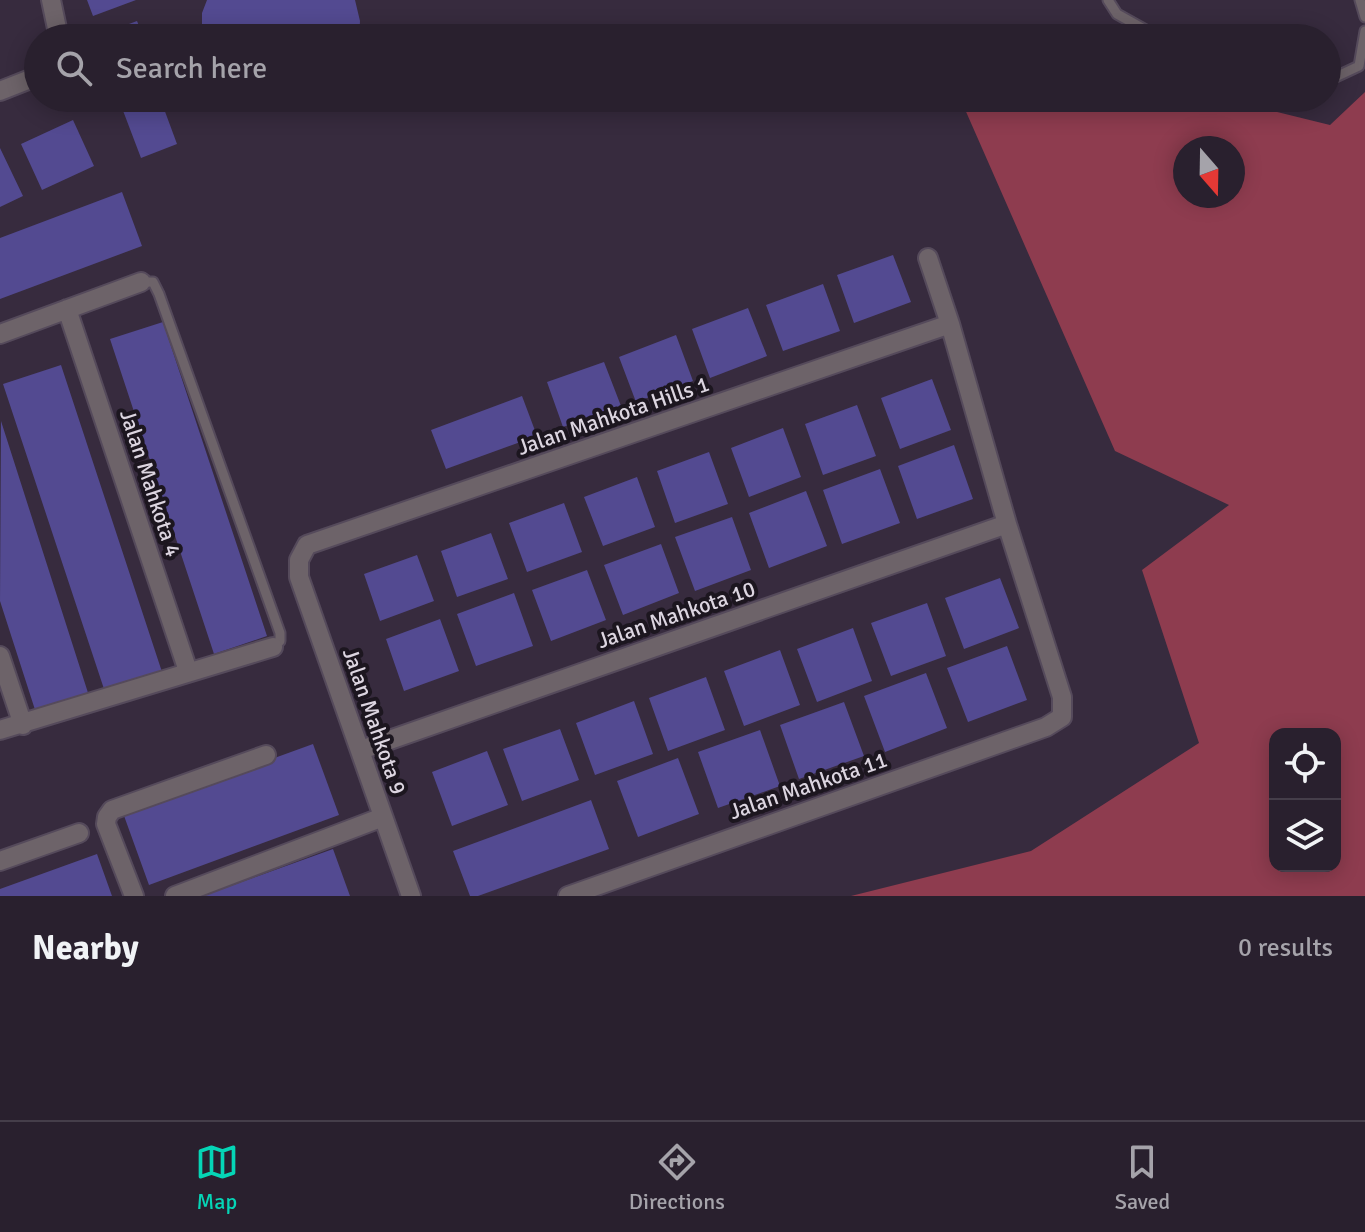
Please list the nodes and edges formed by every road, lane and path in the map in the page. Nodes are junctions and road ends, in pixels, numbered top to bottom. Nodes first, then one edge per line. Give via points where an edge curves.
1 (51, 0) edge
2 (1108, 0) edge
3 (1360, 0) edge
4 (1365, 17) edge
5 (56, 24) edge
6 (1135, 24) edge
7 (1365, 31) edge
8 (1341, 74) edge
9 (24, 82) edge
10 (0, 91) edge
11 (928, 258) dead end
12 (141, 282) joint
13 (67, 309) junction
14 (950, 324) junction
15 (0, 334) edge
16 (1007, 524) junction
17 (299, 560) joint
18 (273, 647) joint
19 (0, 656) edge
20 (188, 671) junction
21 (23, 725) junction
22 (0, 730) edge
23 (361, 750) junction
24 (266, 755) dead end
25 (383, 817) junction
26 (79, 833) dead end
27 (0, 861) edge
28 (134, 896) edge
29 (175, 896) edge
30 (411, 896) edge
31 (568, 896) edge

1 - 5 street
2 - 6 lane via 1117,14
3 - 4 lane
7 - 8 lane via 1359,66
9 - 10 street
11 - 14 street
12 - 13 street
12 - 18 lane via 153,282 159,294 280,633
13 - 15 street
13 - 20 street, Jalan Mahkota 4
14 - 16 street
14 - 17 street, Jalan Mahkota Hills 1 via 307,545
16 - 23 street, Jalan Mahkota 10
16 - 31 street, Jalan Mahkota 11 via 1062,697 1062,717
17 - 23 street, Jalan Mahkota 9 via 299,577
18 - 20 street
19 - 21 street
20 - 21 street
21 - 22 street
23 - 25 street, Jalan Mahkota 9
24 - 28 street via 112,810 106,824
25 - 29 street
25 - 30 street, Jalan Mahkota 9
26 - 27 street

